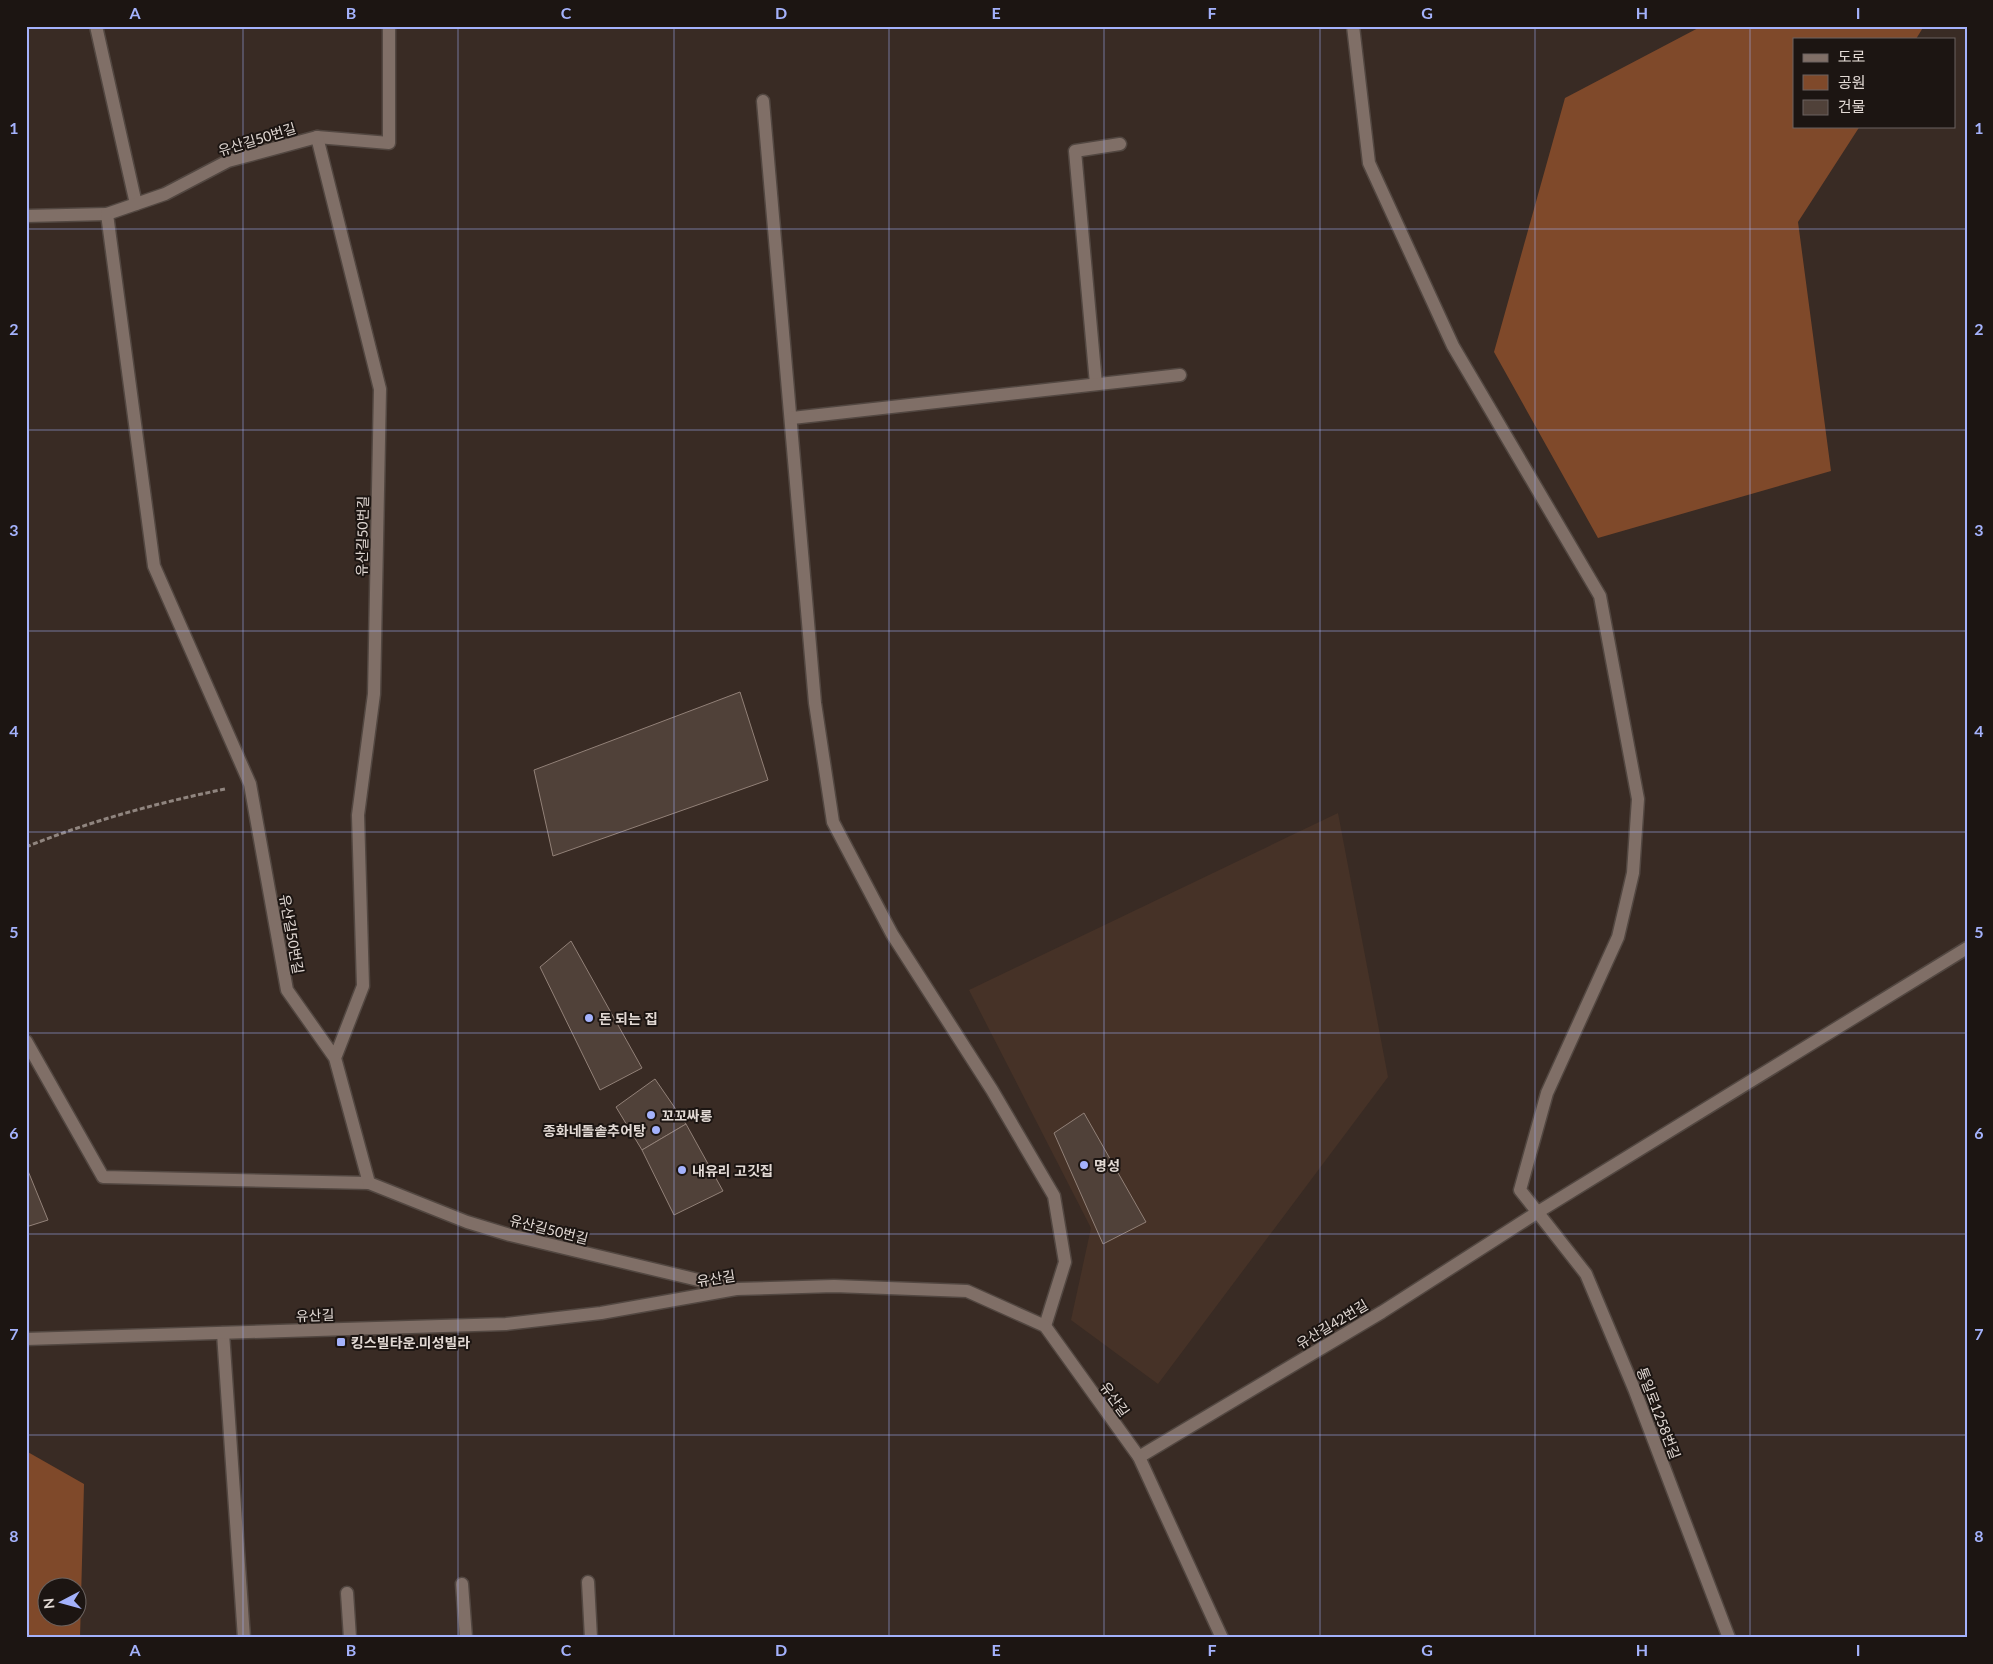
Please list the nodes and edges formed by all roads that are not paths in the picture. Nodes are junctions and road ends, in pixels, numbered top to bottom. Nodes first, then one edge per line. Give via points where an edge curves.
1 (96, 26) edge
2 (389, 26) edge
3 (1353, 26) edge
4 (763, 101) dead end
5 (317, 137) junction
6 (1120, 144) dead end
7 (136, 204) junction
8 (107, 214) junction
9 (26, 216) edge
10 (1180, 375) dead end
11 (1096, 384) junction
12 (792, 418) junction
13 (1967, 948) edge
14 (26, 1041) edge
15 (336, 1058) junction
16 (369, 1184) junction
17 (1538, 1212) junction
18 (736, 1289) junction
19 (1045, 1326) junction
20 (223, 1333) junction
21 (26, 1339) edge
22 (1139, 1457) junction
23 (588, 1582) dead end
24 (462, 1584) dead end
25 (347, 1593) dead end
26 (244, 1638) edge
27 (350, 1638) edge
28 (466, 1638) edge
29 (591, 1638) edge
30 (1222, 1638) edge
31 (1729, 1638) edge

1 - 7 street
2 - 5 street via 390,143
3 - 17 street, 통일로1258번길 via 1369,163 1453,346 1600,596 1638,799 1633,873 1618,936 1547,1093 1520,1190
4 - 12 street
5 - 7 street, 유산길50번길 via 228,161 165,194
5 - 15 street, 유산길50번길 via 380,389 374,694 358,816 363,986
6 - 11 street via 1076,151
7 - 8 street, 유산길50번길
8 - 9 street
8 - 15 street, 유산길50번길 via 154,566 250,784 287,990
10 - 11 street
11 - 12 street
12 - 19 street via 815,704 833,822 892,934 992,1090 1054,1196 1065,1262
13 - 17 street, 유산길42번길
14 - 16 street via 103,1177
15 - 16 street, 유산길50번길
16 - 18 street, 유산길50번길 via 510,1235
17 - 22 street, 유산길42번길 via 1382,1312
17 - 31 street, 통일로1258번길 via 1586,1274 1635,1391
18 - 19 street, 유산길 via 834,1286 967,1291
18 - 20 street, 유산길 via 601,1313 506,1324
19 - 22 street, 유산길
20 - 21 street, 유산길
20 - 26 street
22 - 30 street, 유산길
23 - 29 street
24 - 28 street
25 - 27 street

